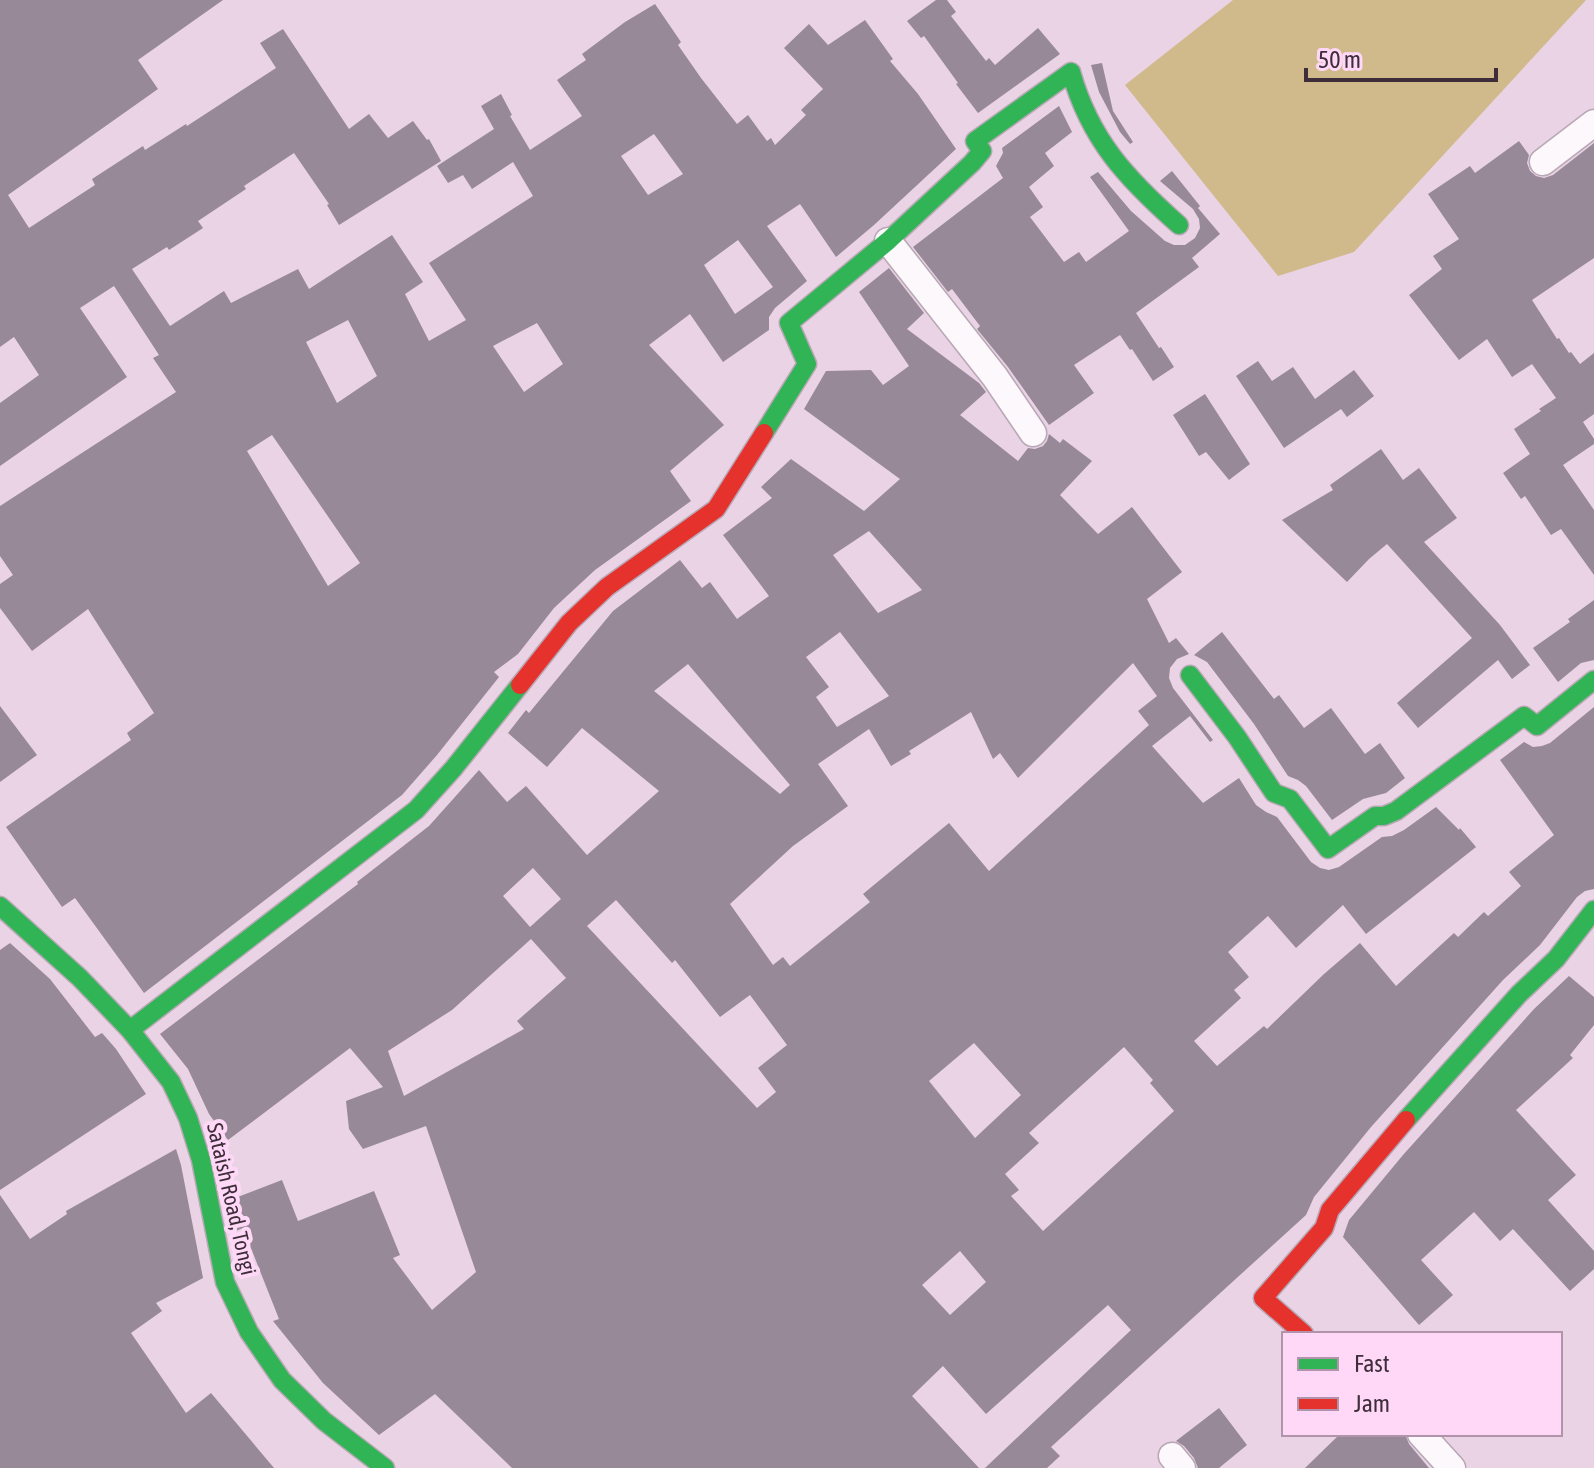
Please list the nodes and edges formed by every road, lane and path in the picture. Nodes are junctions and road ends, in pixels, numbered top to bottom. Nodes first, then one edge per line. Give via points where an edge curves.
1 (1594, 123) edge
2 (1543, 162) dead end
3 (1179, 225) dead end
4 (888, 241) junction
5 (1033, 433) dead end
6 (1190, 675) dead end
7 (1594, 680) edge
8 (0, 906) edge
9 (1594, 910) edge
10 (130, 1030) junction
11 (1302, 1332) edge
12 (1423, 1436) edge
13 (385, 1468) edge
14 (1452, 1468) edge

1 - 2 street
3 - 4 street via 1102,144 1071,72 975,141 982,151
4 - 5 street
4 - 10 street via 789,323 807,364 716,509 607,587 569,623 416,810
6 - 7 street via 1274,793 1290,799 1328,849 1375,816 1396,811 1524,716 1537,726
8 - 10 street, Sataish Road, Tongi
9 - 11 street via 1556,959 1387,1141 1330,1210 1324,1228 1263,1298
10 - 13 street, Sataish Road, Tongi via 171,1082 188,1118 225,1282 249,1332 282,1380
12 - 14 street

